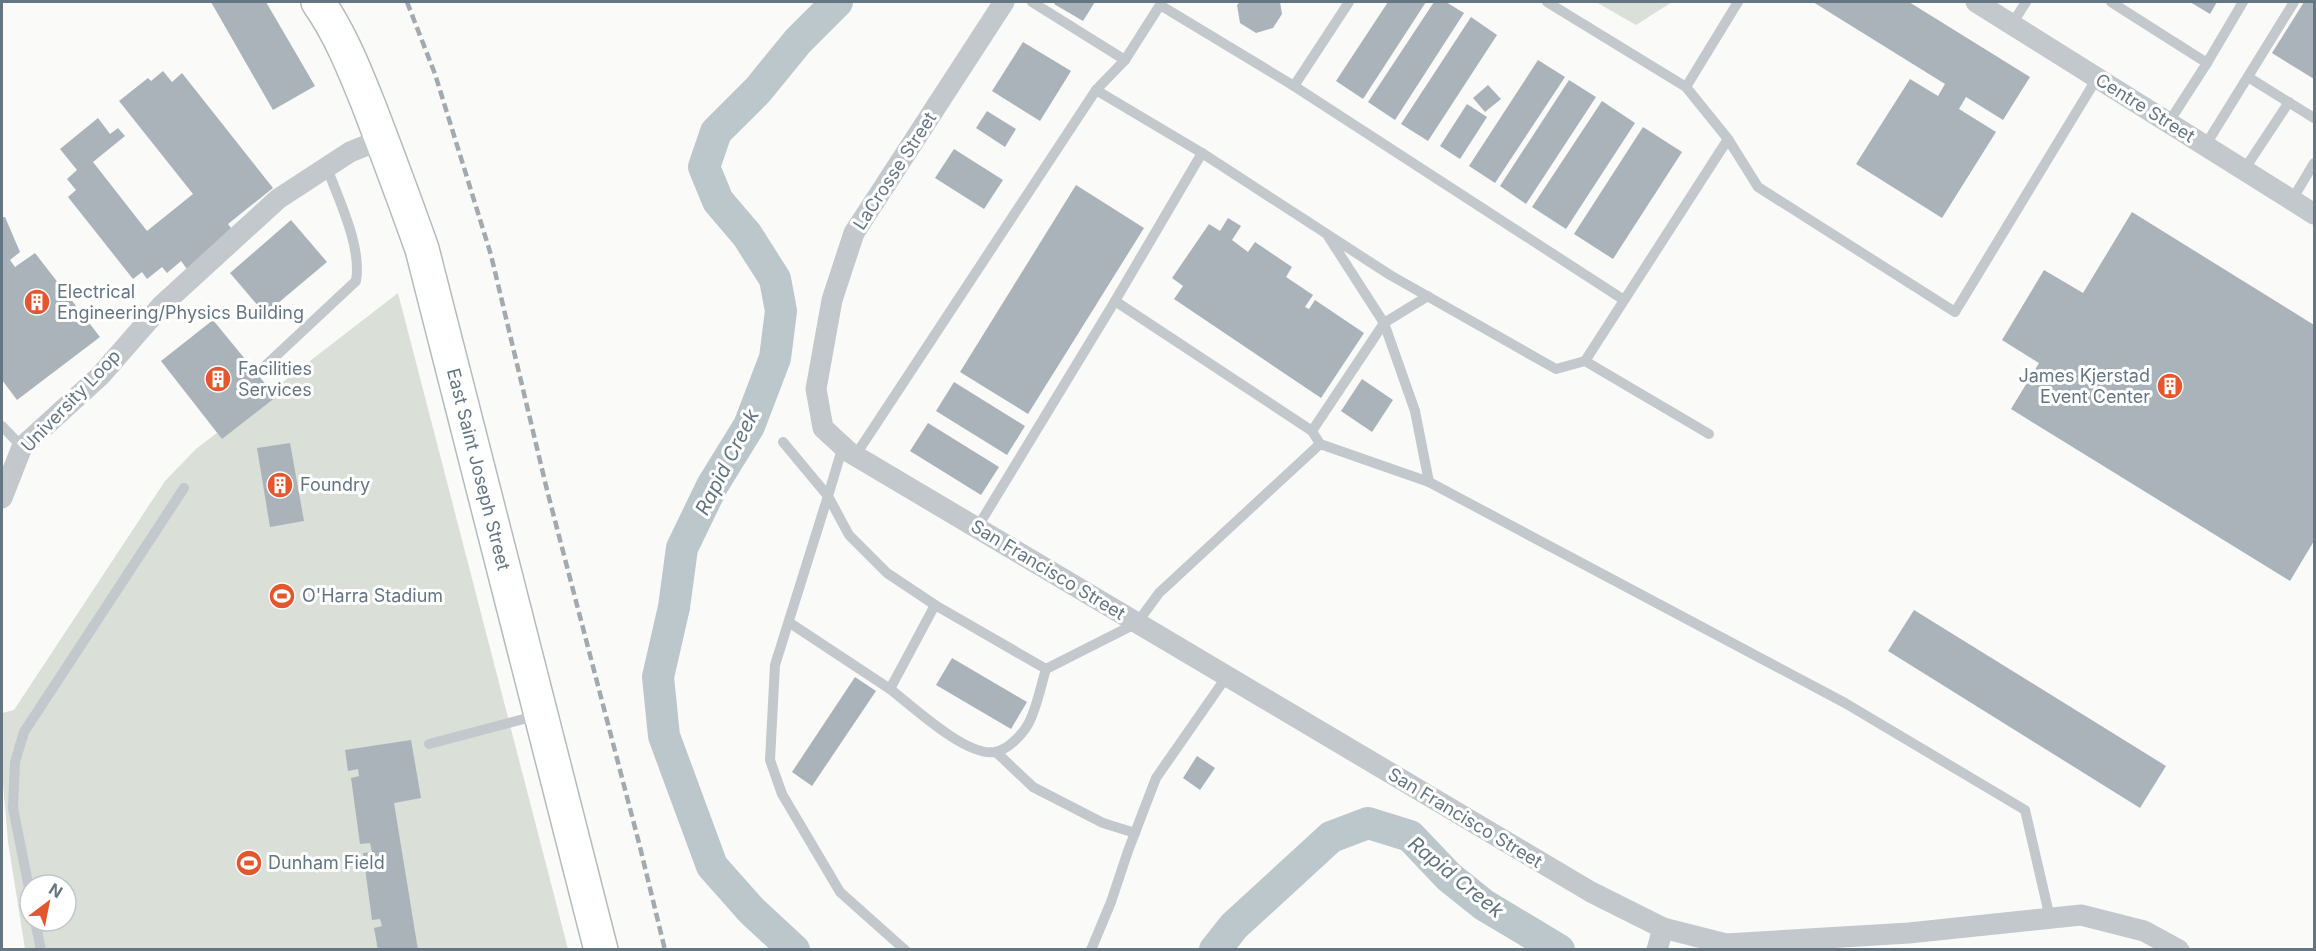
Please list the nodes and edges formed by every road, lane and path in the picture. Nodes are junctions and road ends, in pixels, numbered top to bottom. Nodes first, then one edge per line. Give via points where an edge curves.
1 (1004, 2) edge
2 (1032, 2) edge
3 (1349, 2) edge
4 (1547, 2) edge
5 (1738, 2) edge
6 (1976, 2) edge
7 (2026, 2) edge
8 (2111, 2) edge
9 (2243, 2) edge
10 (2294, 2) edge
11 (323, 6) edge
12 (2012, 24) junction
13 (1125, 60) junction
14 (2207, 63) junction
15 (2248, 77) junction
16 (2097, 78) junction
17 (1294, 86) junction
18 (1686, 87) junction
19 (1096, 90) junction
20 (2289, 102) junction
21 (2314, 118) edge
22 (2169, 122) junction
23 (382, 139) junction
24 (1728, 139) junction
25 (2205, 146) junction
26 (1202, 153) junction
27 (2314, 163) edge
28 (327, 168) junction
29 (2244, 170) junction
30 (2292, 200) junction
31 (2314, 214) edge
32 (1326, 234) junction
33 (1428, 296) junction
34 (1624, 300) junction
35 (1115, 302) junction
36 (1384, 323) junction
37 (1585, 361) junction
38 (264, 367) dead end
39 (2, 426) edge
40 (823, 428) joint
41 (1312, 431) junction
42 (1709, 434) dead end
43 (783, 442) dead end
44 (1320, 444) junction
45 (22, 447) junction
46 (849, 451) junction
47 (1430, 482) junction
48 (184, 488) dead end
49 (828, 496) junction
50 (2, 498) edge
51 (977, 528) junction
52 (935, 605) junction
53 (790, 623) junction
54 (1137, 623) junction
55 (1046, 669) junction
56 (1227, 676) junction
57 (890, 689) junction
58 (542, 715) junction
59 (429, 744) dead end
60 (996, 752) junction
61 (1135, 832) junction
62 (26, 873) edge
63 (2050, 918) junction
64 (1663, 928) junction
65 (37, 933) edge
66 (41, 950) edge
67 (602, 950) edge
68 (905, 950) edge
69 (1091, 950) edge
70 (1657, 950) edge
71 (2179, 950) edge

1 - 40 street, LaCrosse Street via 854,233 831,300 816,389
2 - 13 lane
3 - 17 lane
4 - 18 lane
5 - 18 lane
6 - 12 street, Centre Street
7 - 12 lane
8 - 14 lane
9 - 14 lane
10 - 15 lane
11 - 23 main road, East Saint Joseph Street
12 - 16 street, Centre Street
13 - 17 lane via 1160,5
13 - 19 lane
14 - 22 lane
15 - 20 lane
15 - 25 lane
16 - 22 street, Centre Street
16 - 24 lane via 1955,312 1758,187
17 - 34 lane
18 - 24 lane
19 - 26 lane
19 - 46 lane
20 - 21 lane
20 - 29 lane
22 - 25 street, Centre Street
23 - 28 street, University Loop via 350,152
23 - 58 main road, East Saint Joseph Street via 422,249
24 - 34 lane
25 - 29 street, Centre Street
26 - 32 lane
26 - 35 lane
27 - 30 lane
28 - 38 lane via 350,236 358,268 356,282
28 - 45 street, University Loop via 269,207 162,305 100,376
29 - 30 street, Centre Street
30 - 31 street, Centre Street
32 - 33 lane
32 - 36 lane
33 - 36 lane
33 - 37 lane via 1556,369
34 - 37 lane
35 - 41 lane
35 - 51 lane
36 - 41 lane
36 - 47 lane via 1414,411
37 - 42 lane
39 - 45 lane
40 - 46 street, San Francisco Street
41 - 44 lane
43 - 49 lane
44 - 47 lane
44 - 54 lane via 1159,593
45 - 50 street, University Loop
46 - 49 lane
46 - 51 street, San Francisco Street
47 - 63 lane via 1845,703 2025,810
48 - 62 lane via 24,732 15,762 13,808
49 - 52 lane via 849,536 887,573
49 - 53 lane
51 - 54 street, San Francisco Street
52 - 55 lane
52 - 57 lane
53 - 57 lane
53 - 68 lane via 775,665 770,760 782,794 840,891
54 - 55 lane
54 - 56 street, San Francisco Street
55 - 60 lane via 1028,726 1013,743
56 - 61 lane via 1156,778
56 - 64 street, San Francisco Street via 1591,892
57 - 60 lane via 940,730 977,750
58 - 59 lane
58 - 67 main road, East Saint Joseph Street
60 - 61 lane via 1033,787 1103,823
61 - 69 lane
63 - 64 street, San Francisco Street via 1909,933 1726,944
63 - 71 street, San Francisco Street via 2081,915 2144,931
64 - 70 street
65 - 66 lane

